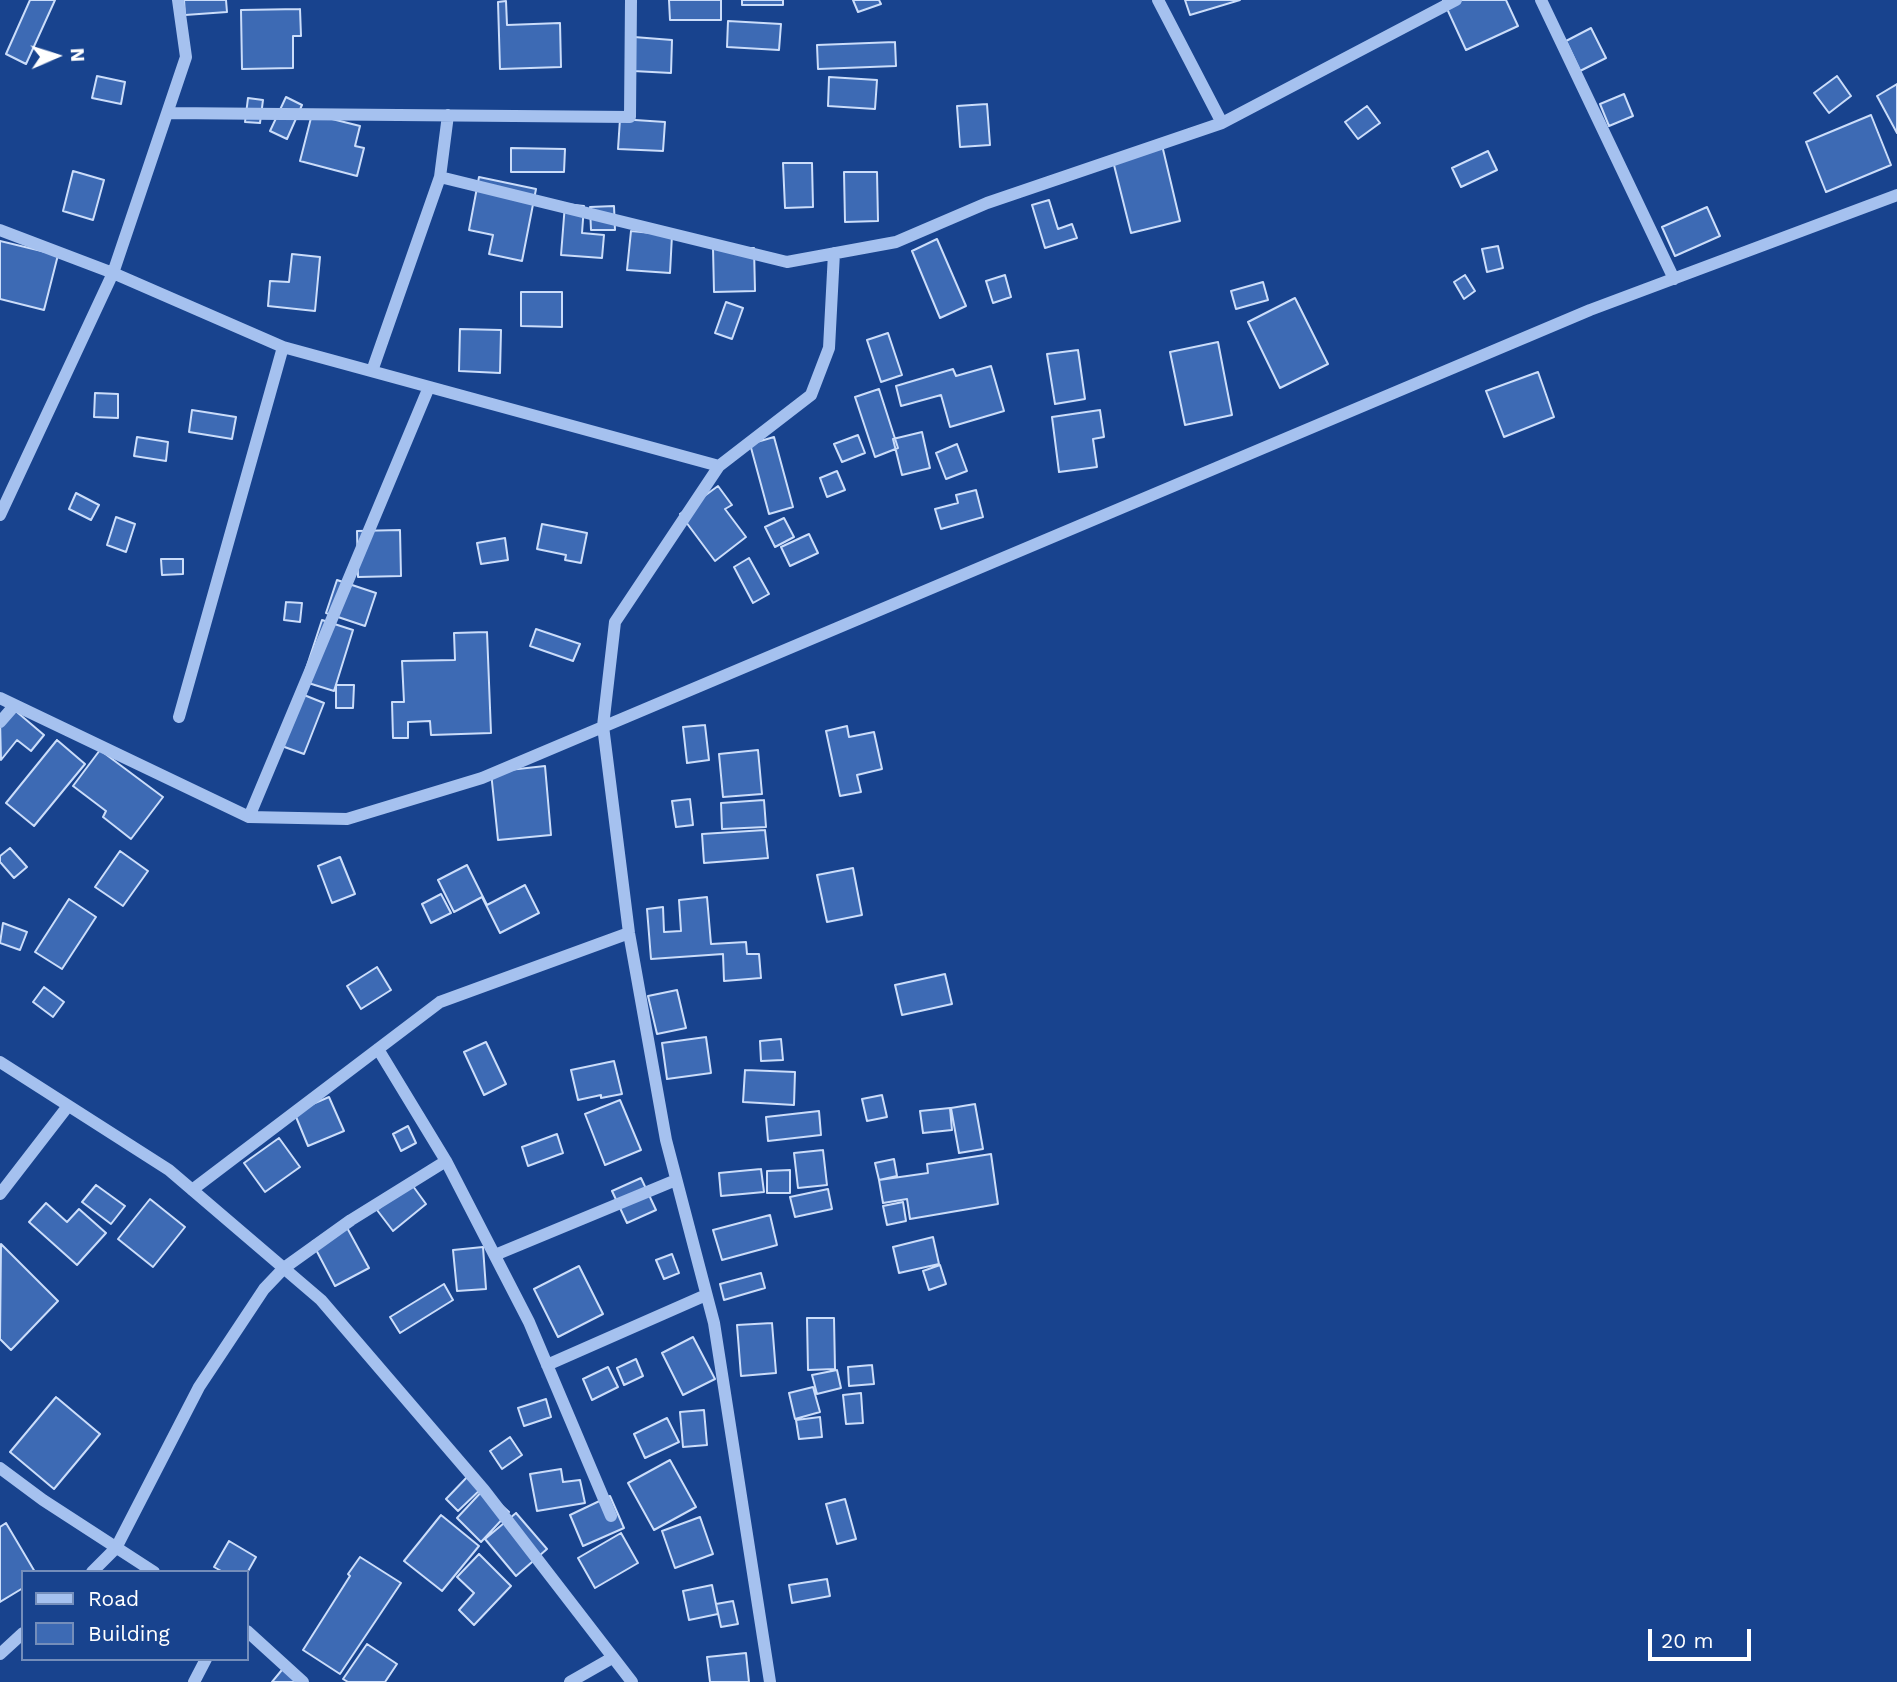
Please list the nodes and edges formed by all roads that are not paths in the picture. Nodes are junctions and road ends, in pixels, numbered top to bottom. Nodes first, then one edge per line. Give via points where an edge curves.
1 (178, 0) edge
2 (631, 0) edge
3 (1158, 0) edge
4 (1456, 0) edge
5 (1541, 0) edge
6 (167, 113) junction
7 (448, 115) junction
8 (1222, 123) junction
9 (440, 177) junction
10 (1897, 195) edge
11 (0, 230) edge
12 (834, 253) junction
13 (113, 273) junction
14 (1674, 279) junction
15 (282, 347) junction
16 (372, 371) junction
17 (429, 387) junction
18 (719, 466) junction
19 (0, 515) edge
20 (0, 698) edge
21 (15, 706) junction
22 (179, 717) dead end
23 (0, 722) edge
24 (603, 726) junction
25 (248, 817) junction
26 (629, 933) junction
27 (378, 1049) junction
28 (0, 1062) edge
29 (68, 1106) junction
30 (446, 1161) junction
31 (676, 1180) junction
32 (192, 1190) junction
33 (0, 1194) edge
34 (495, 1255) junction
35 (284, 1268) junction
36 (706, 1295) junction
37 (547, 1365) junction
38 (0, 1468) edge
39 (611, 1516) dead end
40 (116, 1548) junction
41 (94, 1570) edge
42 (151, 1570) edge
43 (248, 1632) edge
44 (21, 1635) edge
45 (0, 1654) edge
46 (612, 1658) junction
47 (205, 1661) edge
48 (194, 1682) edge
49 (303, 1682) edge
50 (569, 1682) edge
51 (632, 1682) edge
52 (770, 1682) edge

1 - 6 street via 186,57
2 - 7 street via 630,117
3 - 8 street
4 - 8 street
5 - 14 street
6 - 7 street
6 - 13 street
7 - 9 street
8 - 12 street via 987,203 896,242
9 - 12 street via 787,262
9 - 16 street
10 - 14 street
11 - 13 street
12 - 18 street via 829,348 811,395
13 - 15 street
13 - 19 street
14 - 24 street via 1590,310
15 - 16 street
15 - 22 street
16 - 17 street
17 - 18 street
17 - 25 street
18 - 24 street via 615,622
20 - 21 street
21 - 23 street
21 - 25 street
24 - 25 street via 482,778 347,819
24 - 26 street
26 - 27 street via 440,1002
26 - 31 street
27 - 30 street
27 - 32 street
28 - 29 street
29 - 32 street via 169,1170
29 - 33 street
30 - 34 street
30 - 35 street
31 - 34 street
31 - 36 street
32 - 35 street
34 - 37 street
35 - 40 street via 264,1289 199,1387
35 - 46 street via 321,1300 484,1490
36 - 37 street
36 - 52 street
37 - 39 street
38 - 40 street
40 - 41 street
40 - 42 street
43 - 49 street
44 - 45 street
46 - 50 street
46 - 51 street
47 - 48 street

